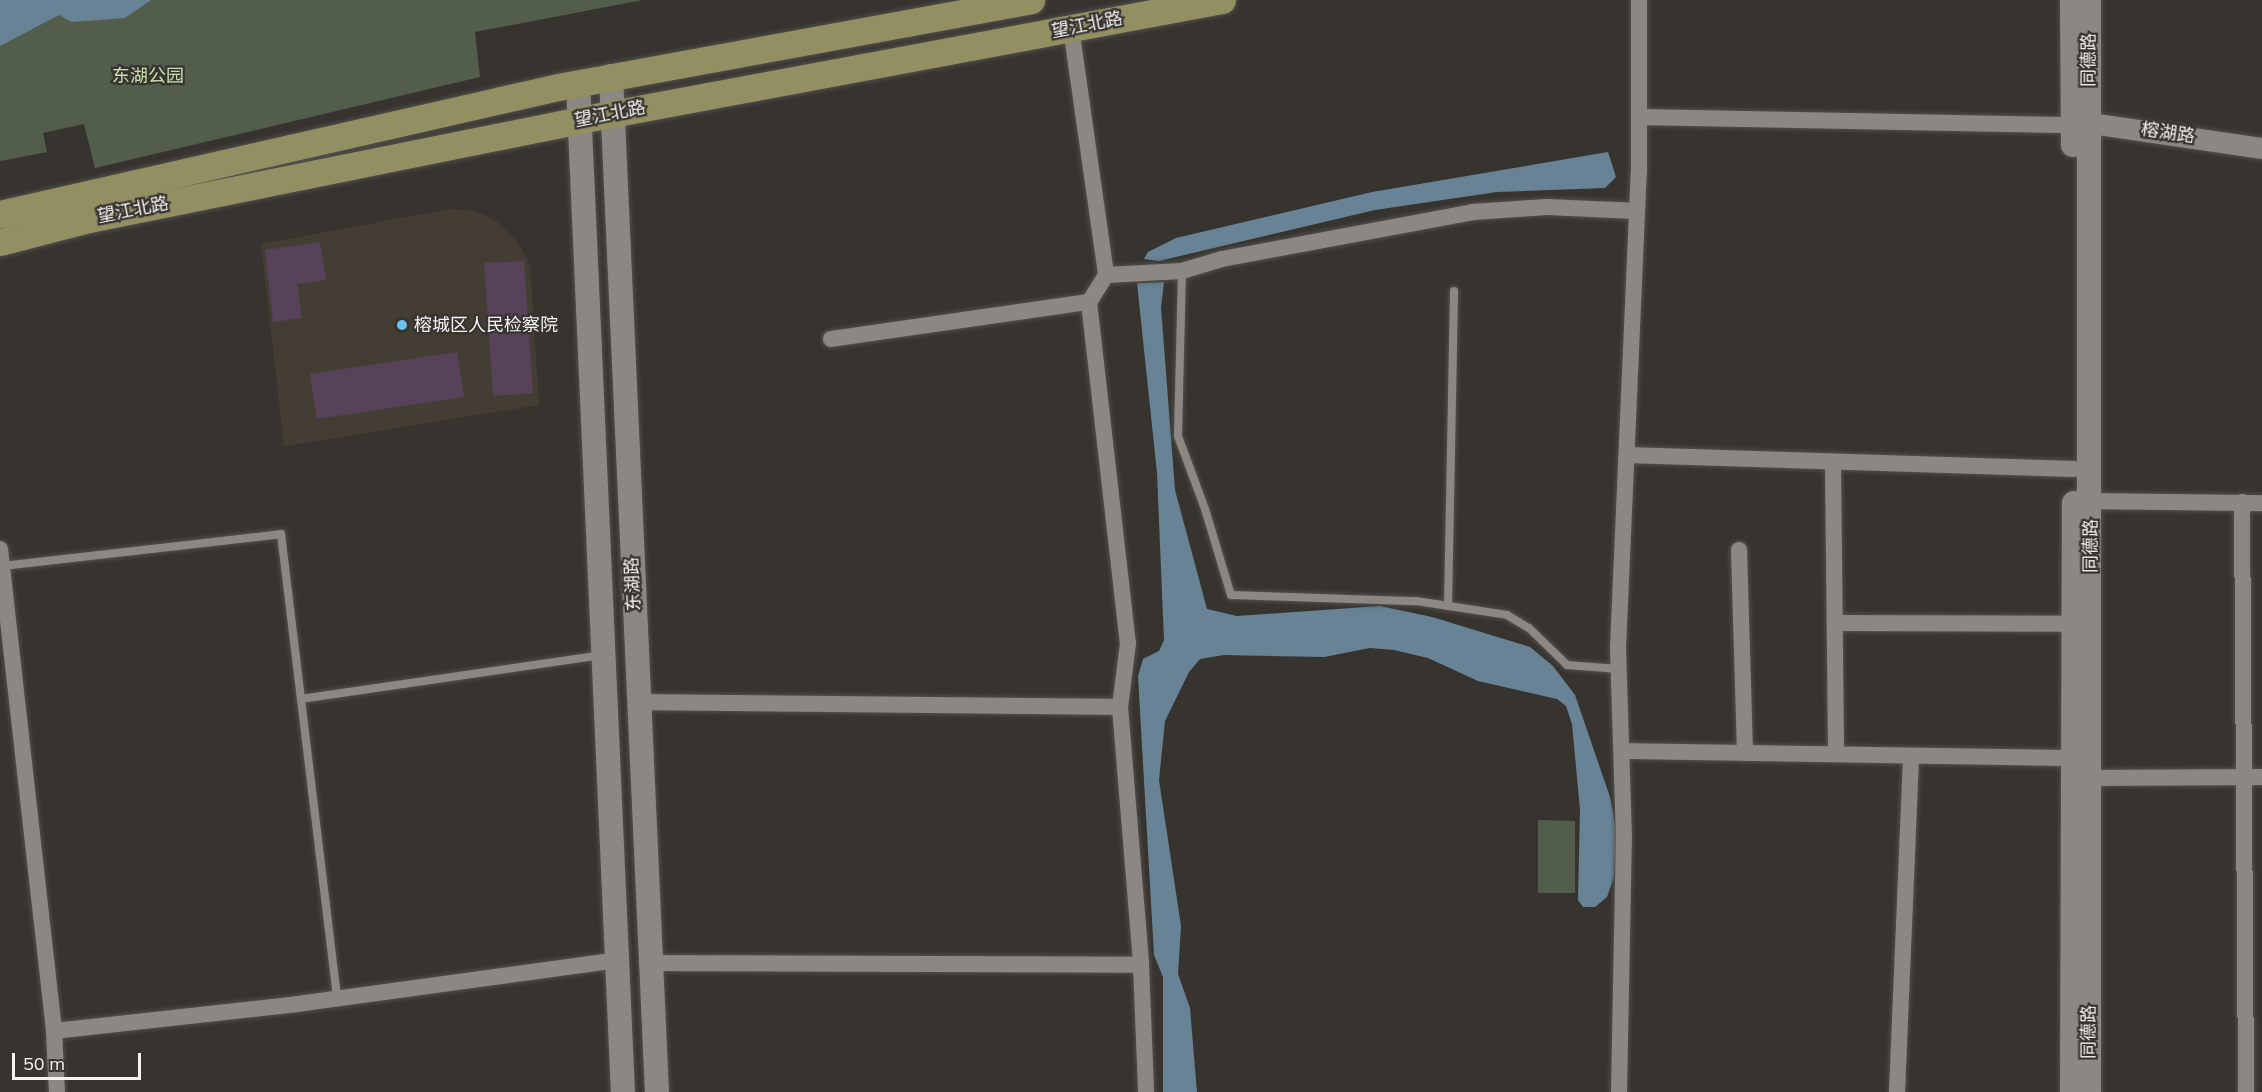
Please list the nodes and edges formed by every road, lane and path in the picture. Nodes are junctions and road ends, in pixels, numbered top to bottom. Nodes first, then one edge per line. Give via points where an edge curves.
1 (1030, 0) edge
2 (1222, 0) edge
3 (1639, 0) edge
4 (2072, 0) edge
5 (2089, 0) edge
6 (1071, 28) junction
7 (611, 76) junction
8 (578, 83) junction
9 (613, 113) junction
10 (1639, 117) junction
11 (579, 120) junction
12 (2081, 124) junction
13 (2262, 148) edge
14 (1637, 211) junction
15 (0, 214) edge
16 (0, 242) edge
17 (1182, 271) junction
18 (1106, 275) junction
19 (1454, 291) dead end
20 (1089, 302) junction
21 (831, 339) dead end
22 (1626, 455) junction
23 (1833, 462) junction
24 (2074, 469) junction
25 (2091, 501) junction
26 (2242, 502) junction
27 (2262, 502) edge
28 (0, 549) edge
29 (1739, 550) dead end
30 (2, 566) junction
31 (1448, 606) junction
32 (1835, 623) junction
33 (2074, 624) junction
34 (603, 655) junction
35 (1620, 669) junction
36 (301, 699) junction
37 (639, 702) junction
38 (1120, 707) junction
39 (1623, 751) junction
40 (1745, 753) junction
41 (1836, 754) junction
42 (1911, 756) junction
43 (2074, 758) junction
44 (2244, 777) junction
45 (2262, 777) edge
46 (2090, 778) junction
47 (617, 960) junction
48 (651, 963) junction
49 (1141, 965) junction
50 (337, 998) junction
51 (54, 1031) junction
52 (57, 1092) edge
53 (623, 1092) edge
54 (657, 1092) edge
55 (1146, 1092) edge
56 (1619, 1092) edge
57 (1897, 1092) edge
58 (2072, 1092) edge
59 (2089, 1092) edge
60 (2246, 1092) edge

1 - 7 main road, 望江北路
2 - 6 main road, 望江北路
3 - 10 street
4 - 12 main road, 同德路
5 - 12 main road, 同德路
6 - 9 main road, 望江北路
6 - 18 street
7 - 8 main road, 望江北路
7 - 9 main road, 东湖路
8 - 11 main road, 东湖路
8 - 15 main road, 望江北路
9 - 11 main road, 望江北路
9 - 37 main road, 东湖路
10 - 12 street
10 - 14 street
11 - 16 main road, 望江北路 via 89,219
11 - 34 main road, 东湖路
12 - 13 street, 榕湖路
12 - 24 main road, 同德路
12 - 25 main road, 同德路
14 - 17 street via 1547,207 1472,212 1222,259
14 - 22 street
17 - 18 street
17 - 31 lane via 1178,436 1231,595 1416,601
18 - 20 street
19 - 31 lane
20 - 21 street
20 - 38 street via 1128,643
22 - 23 street
22 - 35 street
23 - 24 street
23 - 32 street
24 - 33 main road, 同德路
25 - 26 street
25 - 46 main road, 同德路
26 - 27 street
26 - 44 street
28 - 30 street
29 - 40 street
30 - 36 lane via 281,534
30 - 51 street
31 - 35 lane via 1507,615 1534,632 1567,665
32 - 33 street
32 - 41 street
33 - 43 main road, 同德路
34 - 36 lane
34 - 47 main road, 东湖路
35 - 39 street
36 - 50 lane
37 - 38 street
37 - 48 main road, 东湖路
38 - 49 street
39 - 40 street
39 - 56 street
40 - 41 street
41 - 42 street
42 - 43 street
42 - 57 street
43 - 58 main road, 同德路
44 - 45 street
44 - 46 street
44 - 60 street
46 - 59 main road, 同德路
47 - 50 street
47 - 53 main road, 东湖路
48 - 49 street
48 - 54 main road, 东湖路
49 - 55 street
50 - 51 street
51 - 52 street

